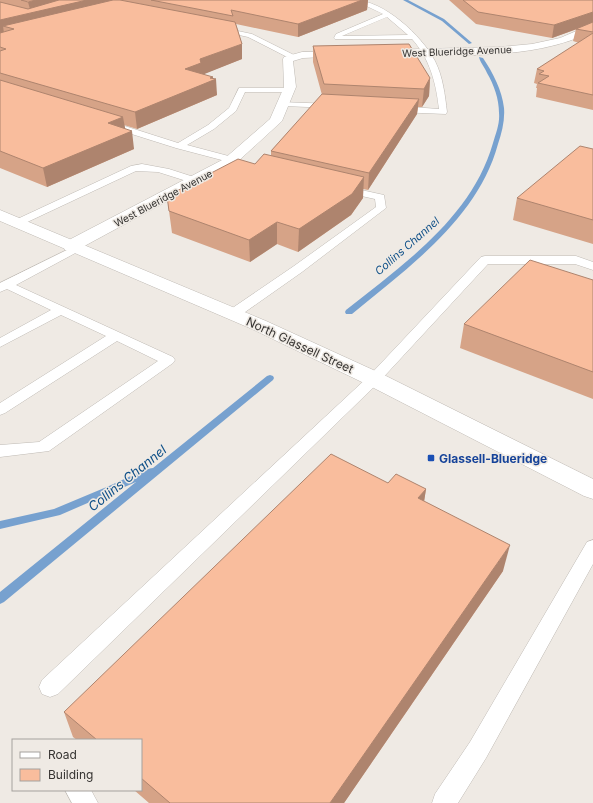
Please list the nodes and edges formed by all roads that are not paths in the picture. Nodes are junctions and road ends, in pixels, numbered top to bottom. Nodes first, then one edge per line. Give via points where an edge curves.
1 (357, 0) edge
2 (388, 14) junction
3 (593, 26) edge
4 (214, 28) edge
5 (414, 37) junction
6 (426, 52) junction
7 (356, 53) edge
8 (372, 53) edge
9 (294, 56) junction
10 (289, 90) junction
11 (283, 104) junction
12 (339, 106) edge
13 (387, 109) edge
14 (99, 120) edge
15 (180, 146) junction
16 (235, 163) junction
17 (196, 181) junction
18 (335, 187) edge
19 (0, 215) edge
20 (17, 223) junction
21 (74, 247) junction
22 (593, 266) edge
23 (3, 287) edge
24 (61, 310) junction
25 (233, 314) junction
26 (116, 336) junction
27 (0, 343) edge
28 (374, 378) junction
29 (0, 410) edge
30 (0, 451) edge
31 (593, 490) edge
32 (593, 547) edge
33 (50, 687) dead end
34 (78, 791) edge
35 (86, 803) edge
36 (444, 803) edge

1 - 2 lane
2 - 5 lane
2 - 5 lane via 338,35 337,38
3 - 6 street, West Blueridge Avenue via 575,37 538,46 507,50
4 - 9 lane via 250,35
5 - 6 lane
6 - 8 street, West Blueridge Avenue
6 - 13 lane via 441,88 443,112
7 - 9 street
9 - 10 street, West Blueridge Avenue via 288,59
10 - 11 street, West Blueridge Avenue
10 - 15 lane via 242,90 233,108 211,127
11 - 12 lane
11 - 16 street, West Blueridge Avenue via 276,121
14 - 15 lane
15 - 16 lane
16 - 17 street, West Blueridge Avenue
17 - 20 lane via 154,168 134,168
17 - 21 street, West Blueridge Avenue
18 - 25 lane via 380,197 381,208
19 - 20 street, North Glassell Street
20 - 21 street, North Glassell Street
21 - 23 lane
21 - 25 street, North Glassell Street
22 - 28 lane via 576,260 485,260
23 - 24 lane
24 - 26 lane
24 - 27 lane
25 - 28 street, North Glassell Street
26 - 29 lane
26 - 30 lane via 168,360 43,447
28 - 31 street, North Glassell Street
28 - 33 lane
32 - 36 lane via 478,750
34 - 35 lane

